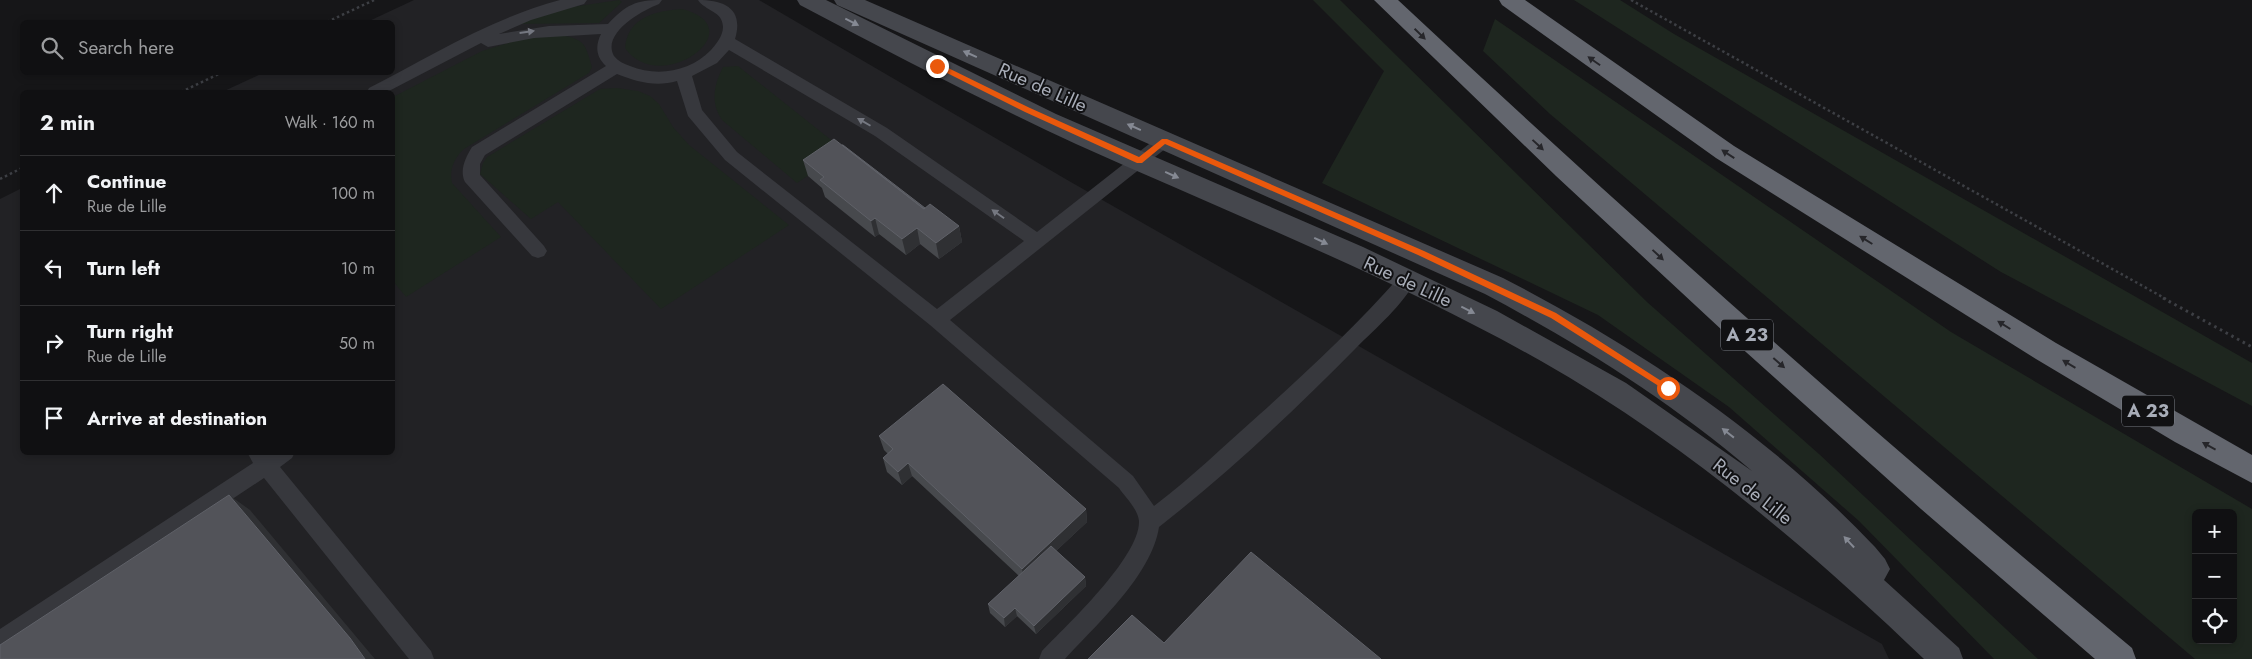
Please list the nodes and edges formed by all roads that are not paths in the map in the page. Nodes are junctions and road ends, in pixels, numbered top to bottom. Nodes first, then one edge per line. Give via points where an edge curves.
1 (580, 0) edge
2 (654, 0) edge
3 (706, 0) edge
4 (808, 0) edge
5 (845, 0) edge
6 (1385, 0) edge
7 (1510, 0) edge
8 (611, 30) junction
9 (726, 42) junction
10 (446, 55) junction
11 (616, 67) junction
12 (683, 74) junction
13 (378, 90) edge
14 (1164, 141) junction
15 (1140, 161) junction
16 (1038, 242) junction
17 (538, 251) dead end
18 (1407, 280) junction
19 (937, 320) junction
20 (275, 455) edge
21 (261, 459) edge
22 (2252, 470) edge
23 (1149, 522) junction
24 (0, 642) edge
25 (423, 659) edge
26 (1050, 659) edge
27 (1947, 659) edge
28 (2120, 659) edge

1 - 10 lane via 500,26
2 - 8 lane via 629,11
3 - 9 lane via 722,9 730,21 730,36
4 -> 15 main road, Rue de Lille via 1027,110
14 -> 5 main road, Rue de Lille
6 -> 28 highway, A 23 via 1721,312
22 -> 7 highway, A 23 via 2046,351 1725,152
10 -> 8 lane via 525,32
8 - 11 lane via 606,52
9 - 12 lane via 709,63
16 -> 9 lane via 881,132
10 - 13 lane
11 - 12 lane via 626,74 645,79
11 - 17 lane via 478,152 472,164 471,177
12 - 19 lane via 694,112 731,156
14 - 15 lane
27 -> 14 main road, Rue de Lille via 1871,566 1808,502 1733,437 1626,359 1554,316 1494,286
15 - 16 lane
15 -> 18 main road, Rue de Lille
16 - 19 lane
18 - 23 lane via 1369,325 1323,370 1184,496
18 -> 27 main road, Rue de Lille via 1531,342 1648,414 1719,464 1832,553
19 - 23 lane via 1126,482 1141,502
20 - 21 lane
21 - 24 lane
21 - 25 lane
23 - 26 lane via 1144,545 1134,564

